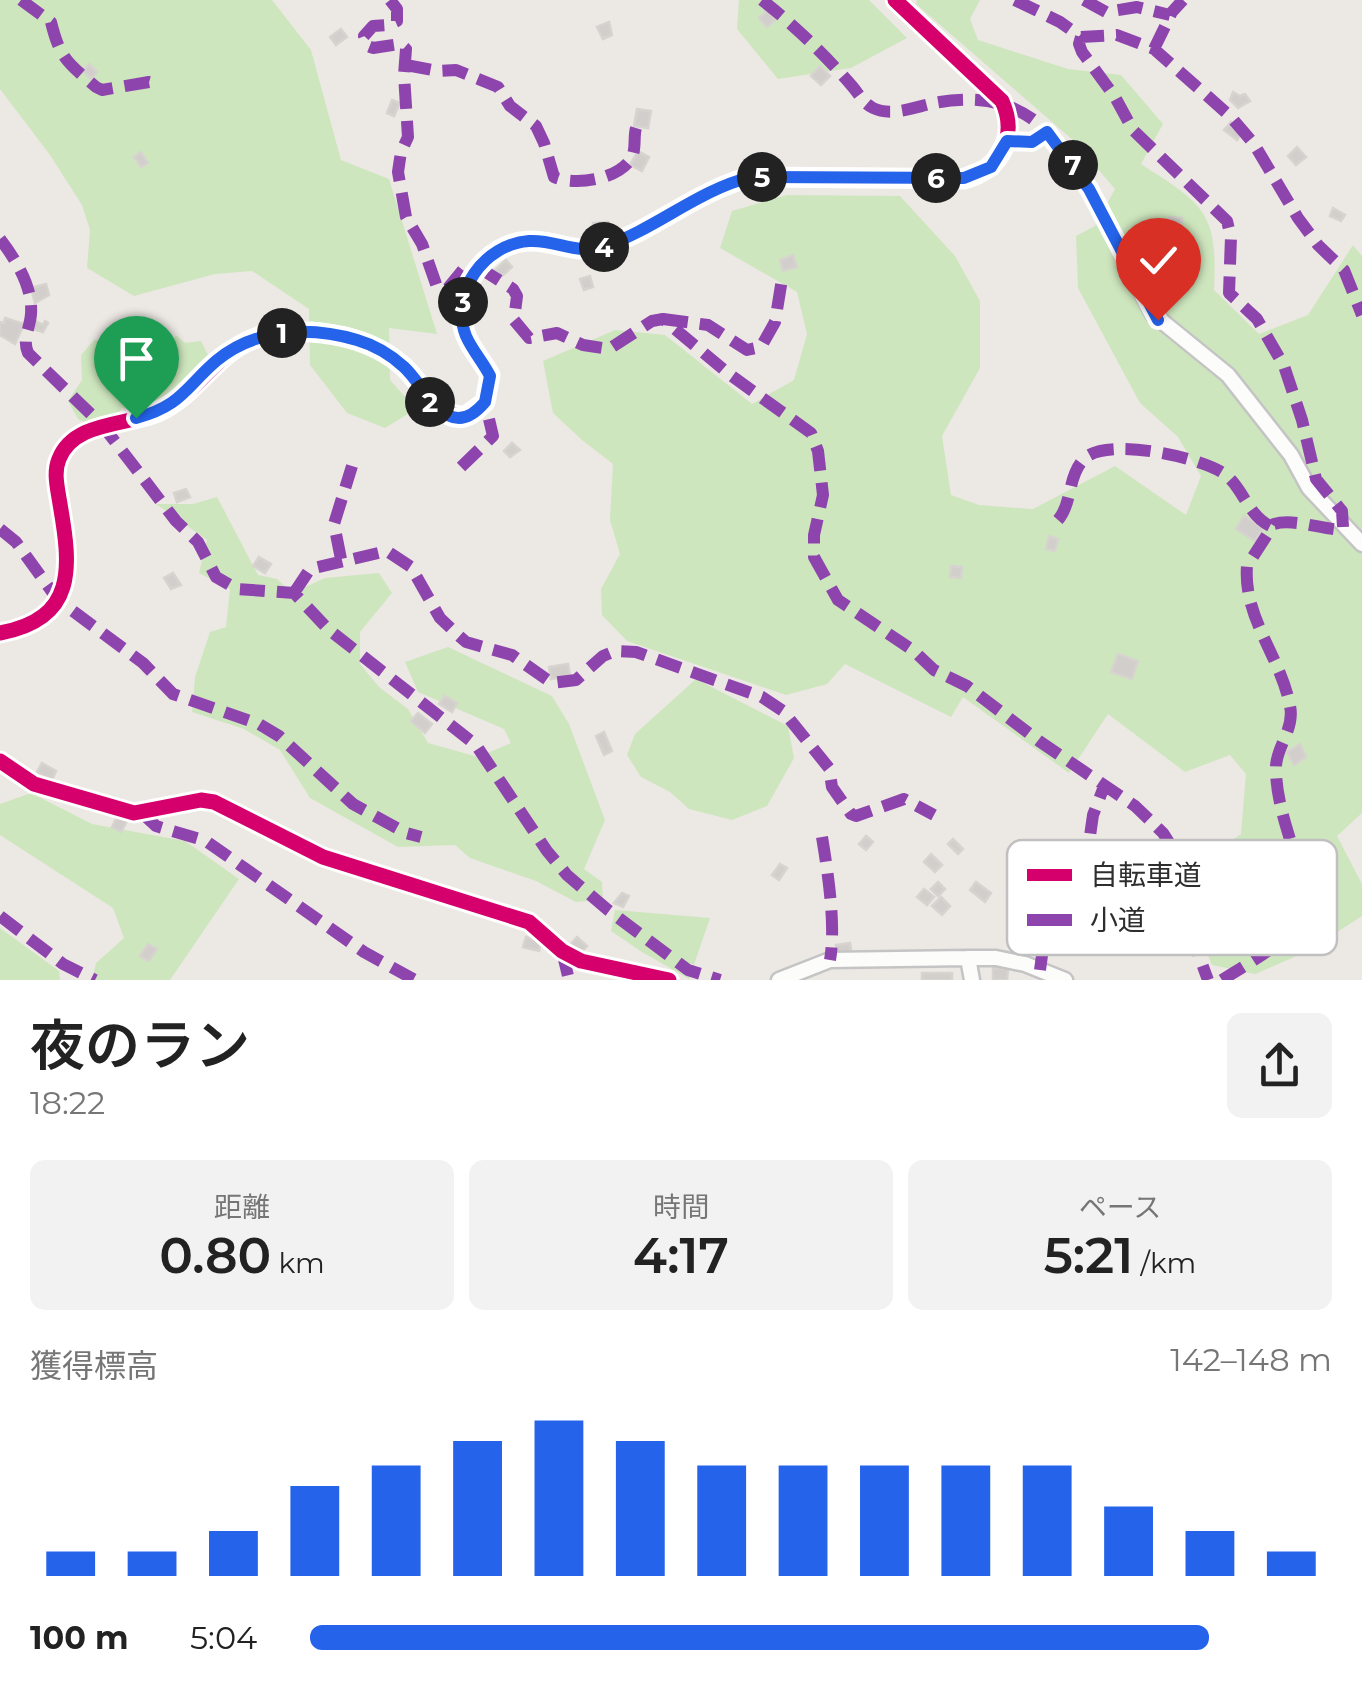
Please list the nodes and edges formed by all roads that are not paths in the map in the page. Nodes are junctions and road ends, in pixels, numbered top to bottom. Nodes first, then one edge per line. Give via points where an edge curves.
1 (895, 0) edge
2 (1007, 141) junction
3 (1362, 544) edge
4 (0, 633) edge
5 (0, 760) edge
6 (968, 958) junction
7 (669, 980) edge
8 (779, 980) edge
9 (972, 980) edge
10 (1065, 980) edge

1 - 2 street via 997,95 1009,121
2 - 3 street via 1032,142 1047,132 1055,140 1089,189 1153,314 1228,375 1309,488
2 - 4 street via 991,167 964,178 751,177 603,247 574,250 535,241 503,248 476,269 464,300 466,335 490,376 485,402 466,416 432,406 406,369 358,340 273,334 236,347 178,400 82,434 67,446 56,475 66,582 42,618
5 - 7 street via 34,784 134,812 214,802 323,857 528,922 571,957
6 - 8 street via 830,960
6 - 9 street
6 - 10 street via 1026,964

